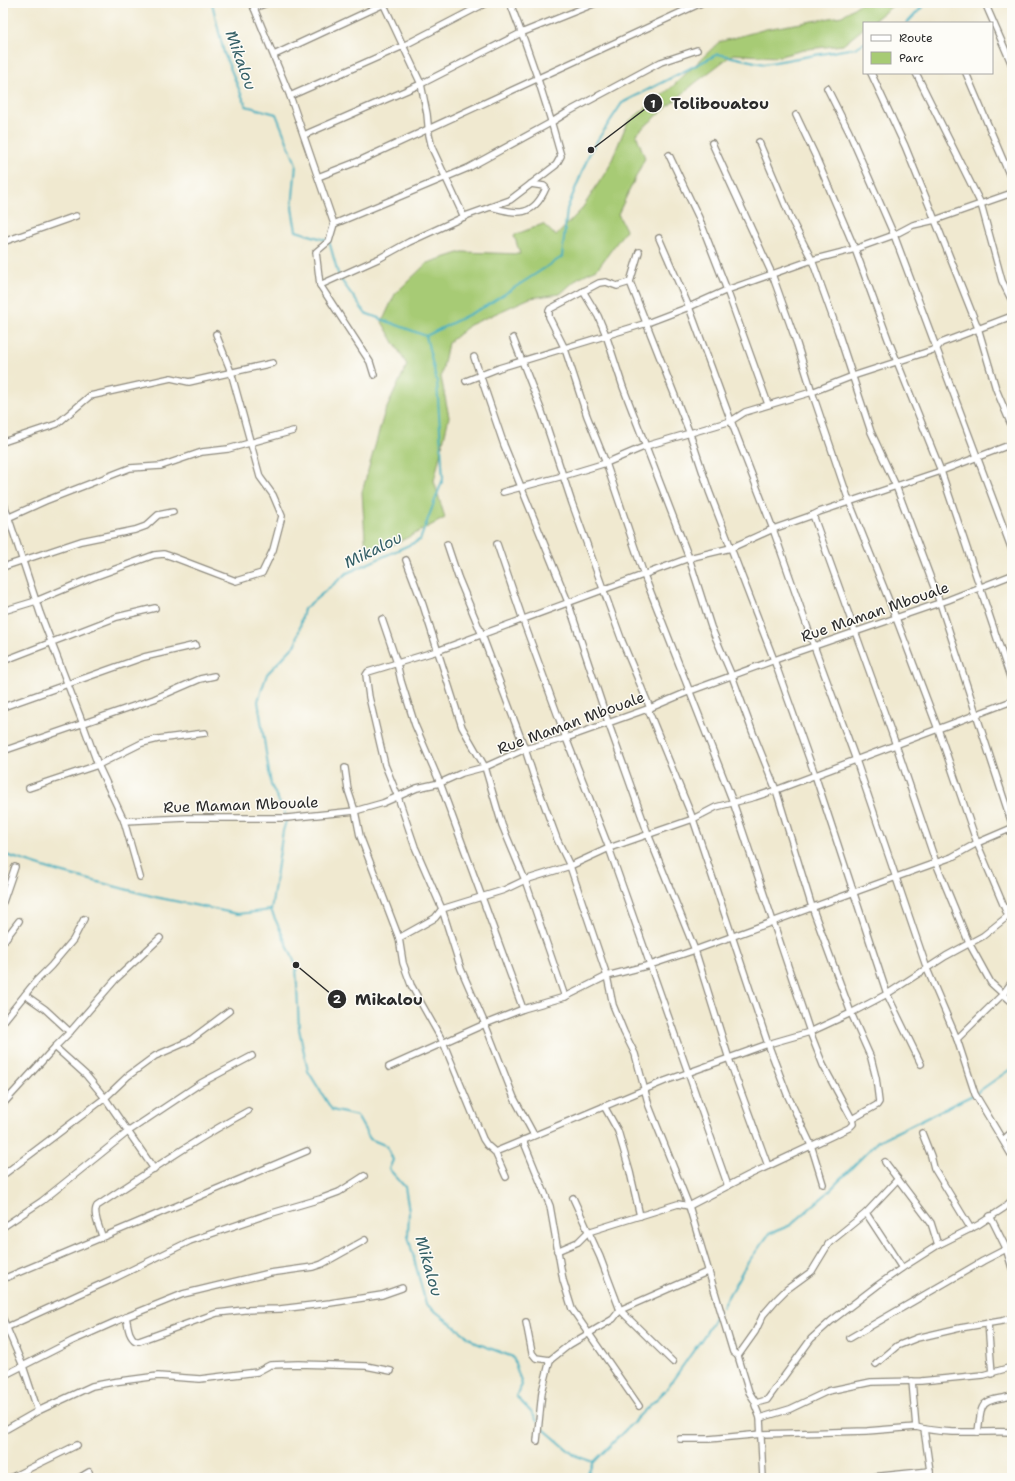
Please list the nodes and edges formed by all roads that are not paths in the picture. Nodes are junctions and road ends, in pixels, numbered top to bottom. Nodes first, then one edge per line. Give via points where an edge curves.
1 (267, 3) edge
2 (384, 3) edge
3 (486, 3) edge
4 (510, 3) edge
5 (596, 3) edge
6 (701, 3) edge
7 (985, 3) edge
8 (253, 6) edge
9 (522, 33) junction
10 (403, 46) junction
11 (697, 50) dead end
12 (274, 55) junction
13 (1012, 65) edge
14 (871, 74) edge
15 (916, 74) edge
16 (966, 74) edge
17 (538, 77) junction
18 (421, 84) junction
19 (827, 88) dead end
20 (290, 96) junction
21 (796, 115) dead end
22 (552, 122) junction
23 (428, 129) junction
24 (304, 135) junction
25 (759, 142) dead end
26 (712, 143) dead end
27 (669, 155) dead end
28 (318, 177) junction
29 (446, 178) junction
30 (1012, 181) edge
31 (531, 184) junction
32 (1012, 193) edge
33 (981, 204) junction
34 (491, 207) junction
35 (76, 216) dead end
36 (464, 217) junction
37 (936, 220) junction
38 (334, 224) junction
39 (894, 235) junction
40 (659, 238) dead end
41 (3, 242) edge
42 (855, 249) junction
43 (639, 252) dead end
44 (812, 260) junction
45 (772, 274) junction
46 (630, 282) junction
47 (320, 285) junction
48 (727, 290) junction
49 (583, 291) junction
50 (1012, 302) edge
51 (690, 307) junction
52 (1012, 316) edge
53 (647, 323) junction
54 (978, 328) junction
55 (216, 334) dead end
56 (606, 335) junction
57 (513, 338) dead end
58 (565, 349) junction
59 (936, 349) junction
60 (474, 357) dead end
61 (522, 361) junction
62 (897, 362) junction
63 (272, 363) dead end
64 (231, 372) junction
65 (374, 375) dead end
66 (480, 375) junction
67 (853, 376) junction
68 (466, 381) dead end
69 (812, 392) junction
70 (768, 404) junction
71 (731, 421) junction
72 (1012, 427) edge
73 (293, 430) dead end
74 (690, 434) junction
75 (3, 442) edge
76 (252, 442) junction
77 (1012, 444) edge
78 (646, 446) junction
79 (976, 457) junction
80 (606, 463) junction
81 (941, 471) junction
82 (563, 476) junction
83 (896, 486) junction
84 (522, 488) junction
85 (503, 492) dead end
86 (3, 501) edge
87 (850, 501) junction
88 (173, 512) dead end
89 (814, 516) junction
90 (10, 517) junction
91 (3, 520) edge
92 (773, 529) junction
93 (447, 544) dead end
94 (498, 544) dead end
95 (731, 548) junction
96 (1012, 550) edge
97 (689, 558) junction
98 (22, 560) junction
99 (406, 560) dead end
100 (3, 567) edge
101 (1012, 575) edge
102 (644, 576) junction
103 (979, 588) junction
104 (604, 589) junction
105 (36, 601) junction
106 (568, 602) junction
107 (940, 603) junction
108 (155, 608) dead end
109 (3, 611) edge
110 (896, 618) junction
111 (382, 619) dead end
112 (523, 620) junction
113 (854, 632) junction
114 (482, 635) junction
115 (51, 642) junction
116 (196, 645) dead end
117 (814, 646) junction
118 (438, 651) junction
119 (774, 660) junction
120 (3, 661) edge
121 (397, 663) junction
122 (214, 676) dead end
123 (732, 676) junction
124 (1012, 683) edge
125 (68, 684) junction
126 (690, 691) junction
127 (1012, 700) edge
128 (3, 707) edge
129 (650, 708) junction
130 (977, 714) junction
131 (608, 722) junction
132 (83, 724) junction
133 (938, 729) junction
134 (206, 733) dead end
135 (566, 738) junction
136 (896, 745) junction
137 (525, 749) junction
138 (3, 751) edge
139 (856, 760) junction
140 (98, 765) junction
141 (485, 767) junction
142 (345, 768) dead end
143 (815, 775) junction
144 (440, 783) junction
145 (29, 788) dead end
146 (776, 790) junction
147 (398, 797) junction
148 (733, 802) junction
149 (355, 811) junction
150 (693, 820) junction
151 (124, 821) junction
152 (1012, 824) edge
153 (1012, 828) edge
154 (648, 834) junction
155 (977, 843) junction
156 (609, 848) junction
157 (936, 863) junction
158 (570, 866) junction
159 (15, 867) dead end
160 (140, 877) dead end
161 (895, 877) junction
162 (525, 880) junction
163 (853, 892) junction
164 (482, 896) junction
165 (3, 902) edge
166 (812, 907) junction
167 (442, 909) junction
168 (1012, 910) edge
169 (1010, 917) edge
170 (84, 919) dead end
171 (20, 921) dead end
172 (772, 921) junction
173 (732, 937) junction
174 (160, 938) dead end
175 (399, 938) junction
176 (3, 942) edge
177 (969, 943) junction
178 (695, 950) junction
179 (650, 965) junction
180 (927, 969) junction
181 (607, 976) junction
182 (1012, 982) edge
183 (887, 994) junction
184 (1004, 994) junction
185 (25, 995) junction
186 (565, 997) junction
187 (1012, 1002) edge
188 (523, 1010) junction
189 (229, 1011) dead end
190 (852, 1013) junction
191 (3, 1022) edge
192 (485, 1024) junction
193 (70, 1032) junction
194 (810, 1032) junction
195 (957, 1039) junction
196 (443, 1042) junction
197 (768, 1044) junction
198 (55, 1047) junction
199 (252, 1056) dead end
200 (729, 1059) junction
201 (921, 1064) dead end
202 (389, 1067) dead end
203 (688, 1072) junction
204 (643, 1090) junction
205 (105, 1098) junction
206 (3, 1104) edge
207 (604, 1106) junction
208 (248, 1111) dead end
209 (852, 1118) junction
210 (129, 1131) junction
211 (1012, 1132) edge
212 (922, 1134) dead end
213 (534, 1135) junction
214 (523, 1140) junction
215 (1003, 1140) junction
216 (811, 1145) junction
217 (307, 1151) dead end
218 (495, 1152) junction
219 (1012, 1156) edge
220 (884, 1162) dead end
221 (768, 1166) junction
222 (154, 1169) junction
223 (3, 1175) edge
224 (364, 1176) dead end
225 (506, 1177) dead end
226 (898, 1179) junction
227 (823, 1184) dead end
228 (728, 1186) junction
229 (573, 1198) dead end
230 (1012, 1200) edge
231 (688, 1206) junction
232 (866, 1213) junction
233 (640, 1216) junction
234 (990, 1216) junction
235 (3, 1227) edge
236 (971, 1229) junction
237 (588, 1232) junction
238 (102, 1236) junction
239 (365, 1240) dead end
240 (938, 1245) junction
241 (1012, 1246) edge
242 (1006, 1248) junction
243 (557, 1251) junction
244 (902, 1268) junction
245 (1012, 1268) edge
246 (709, 1270) junction
247 (3, 1279) edge
248 (402, 1288) dead end
249 (620, 1310) junction
250 (126, 1317) junction
251 (1012, 1318) edge
252 (3, 1319) edge
253 (526, 1322) dead end
254 (988, 1323) junction
255 (5, 1328) edge
256 (589, 1333) junction
257 (850, 1338) dead end
258 (738, 1356) junction
259 (550, 1360) junction
260 (673, 1362) dead end
261 (876, 1364) dead end
262 (23, 1366) junction
263 (1012, 1367) edge
264 (391, 1371) dead end
265 (992, 1374) junction
266 (3, 1376) edge
267 (912, 1381) junction
268 (1012, 1396) edge
269 (756, 1403) junction
270 (639, 1406) dead end
271 (38, 1411) junction
272 (760, 1418) junction
273 (916, 1427) junction
274 (924, 1429) junction
275 (3, 1431) edge
276 (978, 1432) junction
277 (1012, 1432) edge
278 (762, 1434) junction
279 (680, 1439) dead end
280 (537, 1442) dead end
281 (77, 1445) dead end
282 (930, 1471) junction
283 (89, 1472) dead end
284 (10, 1478) edge
285 (79, 1478) edge
286 (763, 1478) edge
287 (862, 1478) edge
288 (930, 1478) edge

1 - 8 street
2 - 10 street
2 - 12 street
3 - 10 street
4 - 9 street
5 - 9 street
6 - 17 street
7 - 13 street
8 - 12 street
9 - 17 street
9 - 18 street
10 - 18 street
10 - 20 street
11 - 22 street via 661,62
12 - 20 street
14 - 37 street via 906,146
15 - 33 street
16 - 30 street
17 - 22 street
17 - 23 street
18 - 23 street
18 - 24 street
19 - 39 street
20 - 24 street
21 - 42 street
22 - 29 street
22 - 31 street via 561,156 556,165
23 - 28 street
23 - 29 street via 432,148
24 - 28 street
25 - 44 street via 792,221
26 - 45 street
27 - 48 street via 699,218
28 - 38 street
29 - 36 street
29 - 38 street
31 - 34 street via 510,200
31 - 34 street via 546,188 542,197 529,211 512,212
32 - 33 street
33 - 37 street
33 - 50 street via 1002,281
34 - 36 street
35 - 41 street
36 - 47 street
37 - 39 street via 914,225
37 - 54 street
38 - 47 street via 329,241 316,252
39 - 42 street
39 - 59 street
40 - 51 street
42 - 44 street
42 - 62 street
43 - 46 street
44 - 45 street
44 - 67 street
45 - 48 street
45 - 69 street
46 - 49 street via 617,286 599,282
46 - 53 street
47 - 65 street via 370,362
48 - 51 street
48 - 70 street
49 - 56 street
49 - 58 street via 549,311 549,317
51 - 53 street
51 - 71 street
52 - 54 street
53 - 56 street
53 - 74 street
54 - 59 street via 941,343
54 - 72 street via 996,389
55 - 64 street
56 - 58 street
56 - 78 street
57 - 61 street
58 - 61 street
58 - 80 street via 586,416
59 - 62 street
59 - 79 street
60 - 66 street
61 - 66 street
61 - 82 street
62 - 67 street
62 - 81 street
63 - 64 street
64 - 75 street via 189,382 172,378 90,396 57,424
64 - 76 street
66 - 68 street
66 - 84 street via 496,424
67 - 69 street
67 - 83 street via 871,432
69 - 70 street
69 - 87 street
70 - 71 street via 744,412
71 - 74 street
71 - 92 street
73 - 76 street
74 - 78 street
74 - 95 street
76 - 90 street via 228,449 202,452 161,466 130,468
76 - 105 street via 260,477 273,495 282,516 273,550 262,572 236,581 173,556 154,555
77 - 79 street
78 - 80 street
78 - 97 street
79 - 81 street
79 - 96 street
80 - 82 street
80 - 102 street
81 - 83 street
81 - 103 street
82 - 84 street
82 - 104 street
83 - 87 street
83 - 107 street
84 - 85 street
84 - 106 street
86 - 90 street
87 - 89 street via 818,512
87 - 110 street
88 - 98 street via 158,515 146,526 135,530 81,541
89 - 92 street
89 - 113 street
90 - 91 street
90 - 98 street
92 - 95 street
92 - 117 street
93 - 114 street
94 - 112 street
95 - 97 street
95 - 119 street
97 - 102 street
97 - 123 street via 711,627
98 - 100 street
98 - 105 street
99 - 118 street
101 - 103 street, Rue Maman Mbouale
102 - 104 street
102 - 126 street
103 - 107 street, Rue Maman Mbouale
103 - 124 street
104 - 106 street
104 - 129 street
105 - 109 street
105 - 115 street
106 - 112 street
106 - 131 street
107 - 110 street, Rue Maman Mbouale
107 - 130 street
108 - 115 street via 117,617
110 - 113 street, Rue Maman Mbouale
110 - 133 street
111 - 121 street
112 - 114 street
112 - 135 street
113 - 117 street, Rue Maman Mbouale
113 - 136 street
114 - 118 street
114 - 137 street
115 - 120 street
115 - 125 street
116 - 125 street via 144,657
117 - 119 street, Rue Maman Mbouale
117 - 139 street
118 - 121 street
118 - 141 street via 462,726
119 - 123 street, Rue Maman Mbouale
119 - 143 street
121 - 144 street via 400,681 415,725
121 - 147 street via 372,670 366,676 385,765
122 - 132 street
123 - 126 street, Rue Maman Mbouale
123 - 146 street
125 - 128 street
125 - 132 street
126 - 129 street, Rue Maman Mbouale
126 - 148 street
127 - 130 street
129 - 131 street, Rue Maman Mbouale
129 - 150 street via 649,712
130 - 133 street
130 - 152 street
131 - 135 street, Rue Maman Mbouale
131 - 154 street
132 - 138 street
132 - 140 street
133 - 136 street
133 - 155 street
134 - 140 street via 142,743
135 - 137 street, Rue Maman Mbouale
135 - 156 street
136 - 139 street
136 - 157 street
137 - 141 street, Rue Maman Mbouale
137 - 158 street via 557,839
139 - 143 street
139 - 161 street
140 - 145 street
140 - 151 street
141 - 144 street, Rue Maman Mbouale via 462,773
141 - 162 street via 502,825
142 - 149 street via 348,790
143 - 146 street
143 - 163 street
144 - 147 street, Rue Maman Mbouale via 417,788
144 - 164 street
146 - 148 street
146 - 166 street
147 - 149 street, Rue Maman Mbouale
147 - 167 street via 415,847
148 - 150 street via 716,807
148 - 172 street
149 - 151 street, Rue Maman Mbouale via 287,818
149 - 175 street via 360,836
150 - 154 street
150 - 173 street
151 - 160 street
153 - 155 street
154 - 156 street
154 - 178 street
155 - 157 street
155 - 169 street
156 - 158 street
156 - 179 street
157 - 161 street
157 - 177 street
158 - 162 street
158 - 181 street
159 - 165 street
161 - 163 street
161 - 180 street
162 - 164 street via 504,890
162 - 186 street
163 - 166 street
163 - 183 street
164 - 167 street
164 - 188 street
166 - 172 street
166 - 190 street
167 - 175 street via 435,918
167 - 192 street via 461,969
168 - 169 street
169 - 177 street
170 - 185 street via 73,940
171 - 176 street
172 - 173 street
172 - 194 street
173 - 178 street
173 - 197 street
174 - 193 street via 116,979
175 - 196 street via 403,963 411,986
177 - 180 street
177 - 184 street via 988,978
178 - 179 street
178 - 200 street
179 - 181 street
179 - 203 street
180 - 183 street
180 - 195 street
181 - 186 street
181 - 204 street via 613,1005 635,1054
182 - 184 street
183 - 190 street
183 - 201 street
184 - 187 street
184 - 195 street
185 - 191 street
185 - 193 street
186 - 188 street
188 - 192 street
189 - 205 street via 189,1041 155,1056 128,1076
190 - 194 street
190 - 209 street via 871,1058 879,1100 877,1105
192 - 196 street
192 - 213 street via 514,1098
193 - 198 street
194 - 197 street
194 - 209 street via 823,1065
195 - 215 street via 975,1094
196 - 202 street
196 - 218 street via 483,1139
197 - 200 street
197 - 216 street via 787,1094
198 - 205 street via 86,1075
198 - 206 street
199 - 210 street via 201,1083
200 - 203 street
200 - 221 street
203 - 204 street
203 - 228 street
204 - 207 street
204 - 231 street
205 - 210 street
205 - 223 street
207 - 213 street
207 - 233 street via 618,1130
208 - 222 street
209 - 216 street via 849,1128
210 - 222 street
210 - 235 street via 42,1201
211 - 215 street
212 - 236 street via 934,1168
213 - 214 street
214 - 218 street
214 - 243 street via 550,1206
215 - 219 street
216 - 221 street
216 - 227 street
217 - 238 street
218 - 225 street
220 - 226 street
221 - 228 street
222 - 238 street via 95,1209
224 - 255 street via 339,1192 190,1241
226 - 232 street
226 - 240 street via 931,1223
228 - 231 street
229 - 237 street
230 - 234 street
231 - 233 street via 678,1204
231 - 246 street
232 - 244 street
232 - 258 street via 829,1243 812,1271 786,1290 763,1314 755,1332
233 - 237 street
234 - 236 street
234 - 242 street
236 - 240 street
237 - 243 street via 578,1242
237 - 249 street
238 - 247 street
239 - 250 street via 313,1267 270,1273 183,1294
240 - 244 street
241 - 242 street
242 - 245 street
242 - 257 street
243 - 256 street via 572,1309
244 - 269 street via 811,1339 770,1395 763,1402
246 - 249 street
246 - 258 street via 733,1352
248 - 250 street via 382,1295 330,1303 217,1313 139,1341 133,1340
249 - 256 street via 613,1319
249 - 260 street
250 - 262 street
251 - 254 street
252 - 255 street
253 - 259 street via 532,1353 536,1358
254 - 261 street via 917,1338 897,1346
254 - 265 street
255 - 262 street
256 - 259 street
256 - 270 street
258 - 269 street via 749,1392
259 - 280 street via 542,1392
262 - 266 street
262 - 271 street
263 - 265 street
264 - 271 street via 366,1366 298,1364 270,1365 257,1372 200,1379 142,1377 92,1386
265 - 267 street
267 - 272 street via 871,1382 828,1391 790,1409
267 - 273 street
268 - 276 street via 989,1400 981,1407
269 - 272 street
271 - 275 street
272 - 278 street
273 - 274 street
273 - 278 street
274 - 276 street
274 - 282 street
276 - 277 street
278 - 279 street
278 - 286 street
281 - 284 street
282 - 287 street
282 - 288 street
283 - 285 street

